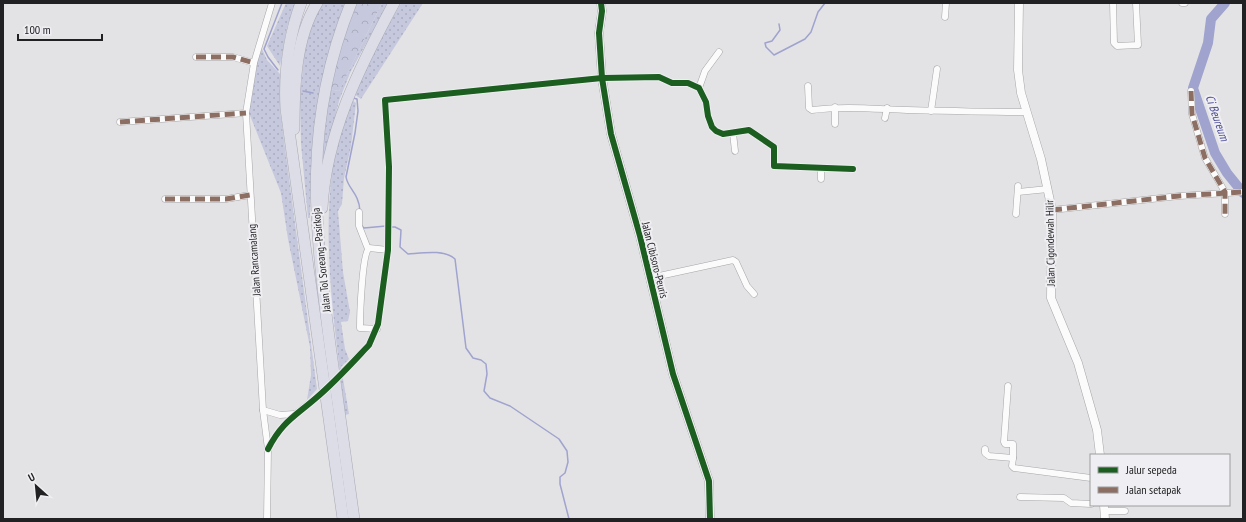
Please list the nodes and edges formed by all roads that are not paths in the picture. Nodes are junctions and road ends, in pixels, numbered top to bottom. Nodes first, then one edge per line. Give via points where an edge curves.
1 (272, 3) edge
2 (301, 3) edge
3 (317, 3) edge
4 (351, 3) edge
5 (394, 3) edge
6 (601, 3) edge
7 (946, 3) edge
8 (1019, 3) edge
9 (1113, 3) edge
10 (1136, 3) edge
11 (1182, 3) edge
12 (1185, 3) edge
13 (944, 17) dead end
14 (719, 52) dead end
15 (196, 57) dead end
16 (254, 63) junction
17 (937, 69) dead end
18 (602, 78) junction
19 (808, 86) dead end
20 (698, 88) junction
21 (1191, 91) dead end
22 (835, 108) junction
23 (887, 108) junction
24 (931, 111) junction
25 (1027, 112) junction
26 (246, 113) junction
27 (885, 118) dead end
28 (120, 122) dead end
29 (835, 124) dead end
30 (733, 133) junction
31 (735, 151) dead end
32 (821, 168) junction
33 (853, 169) dead end
34 (821, 179) dead end
35 (1048, 189) junction
36 (1224, 192) junction
37 (1241, 192) edge
38 (250, 196) junction
39 (165, 199) dead end
40 (1052, 210) junction
41 (359, 212) dead end
42 (301, 213) junction
43 (1016, 214) dead end
44 (1225, 214) dead end
45 (368, 249) junction
46 (388, 250) junction
47 (321, 277) junction
48 (650, 278) junction
49 (754, 294) dead end
50 (377, 329) junction
51 (344, 371) dead end
52 (1008, 386) dead end
53 (316, 398) dead end
54 (263, 410) junction
55 (294, 414) junction
56 (268, 449) junction
57 (985, 450) dead end
58 (1100, 454) edge
59 (1013, 458) junction
60 (1090, 478) edge
61 (1020, 497) dead end
62 (1090, 504) edge
63 (1104, 509) edge
64 (1125, 511) dead end
65 (267, 519) edge
66 (344, 519) edge
67 (354, 519) edge
68 (710, 519) edge

1 - 16 street, Jalan Rancamalang
2 - 42 highway, Jalan Tol Soreang–Pasirkoja via 290,43 285,81 288,125
3 - 42 highway via 304,36 295,99 295,148
4 - 47 highway, Jalan Tol Soreang–Pasirkoja via 332,57 318,135 315,210
5 - 47 highway via 353,83 333,142 322,202
6 - 18 street, Jalan Cibisoro-Peuris via 599,33
7 - 13 street
8 - 25 street, Jalan Cigondewah Hilir via 1018,70
9 - 10 street via 1114,43 1117,46 1138,45
11 - 12 street
14 - 20 street via 705,71
15 - 16 street via 233,57
16 - 26 street, Jalan Rancamalang
17 - 24 street
18 - 20 street via 653,76 672,83 694,84
18 - 46 street via 386,100 389,168
18 - 48 street, Jalan Cibisoro-Peuris via 616,156
19 - 22 street via 809,109
20 - 30 street via 706,102 712,127 723,134
21 - 36 street via 1192,114 1205,158
22 - 23 street
22 - 29 street
23 - 24 street
23 - 27 street
24 - 25 street
25 - 35 street, Jalan Cigondewah Hilir
26 - 28 street
26 - 38 street, Jalan Rancamalang
30 - 31 street
30 - 32 street via 749,130 774,147 774,166
32 - 33 street
32 - 34 street
35 - 40 street, Jalan Cigondewah Hilir
35 - 43 street via 1018,189
36 - 37 street
36 - 40 street
36 - 44 street
38 - 39 street via 226,199
38 - 54 street, Jalan Rancamalang
40 - 58 street, Jalan Cigondewah Hilir via 1052,303 1078,363 1097,430
41 - 45 street via 360,226
42 - 66 highway, Jalan Tol Soreang–Pasirkoja
45 - 46 street
45 - 50 street via 362,288 360,328
46 - 50 street
47 - 67 highway, Jalan Tol Soreang–Pasirkoja
48 - 49 street via 733,260
48 - 68 street, Jalan Cibisoro-Peuris via 673,374 709,482
50 - 51 street via 369,345
52 - 59 street via 1004,442 1012,444
53 - 55 street
54 - 55 street via 280,415
54 - 56 street, Jalan Rancamalang
55 - 56 street via 276,433
56 - 65 street, Jalan Rancamalang
57 - 59 street via 989,456
59 - 60 street via 1014,468
61 - 62 street via 1064,498 1071,503
63 - 64 street

